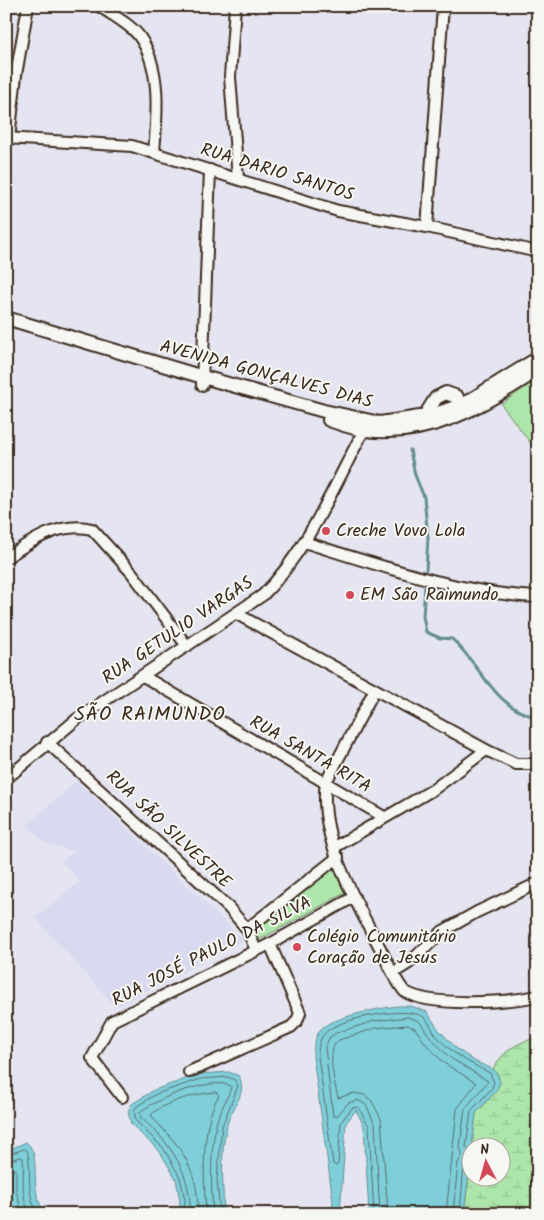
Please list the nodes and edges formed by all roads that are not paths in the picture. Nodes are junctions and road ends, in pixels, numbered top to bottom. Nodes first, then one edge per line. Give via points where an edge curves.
1 (28, 6) edge
2 (99, 6) edge
3 (234, 6) edge
4 (443, 6) edge
5 (8, 139) edge
6 (154, 152) junction
7 (210, 170) junction
8 (238, 178) junction
9 (427, 227) junction
10 (538, 252) edge
11 (6, 318) edge
12 (6, 328) edge
13 (538, 358) edge
14 (538, 370) edge
15 (203, 381) junction
16 (458, 406) junction
17 (404, 420) junction
18 (425, 422) junction
19 (364, 430) junction
20 (304, 542) junction
21 (6, 558) edge
22 (538, 597) edge
23 (237, 614) junction
24 (187, 646) junction
25 (143, 676) junction
26 (374, 691) junction
27 (48, 742) junction
28 (486, 750) junction
29 (538, 764) edge
30 (6, 778) edge
31 (326, 782) junction
32 (384, 817) junction
33 (336, 852) junction
34 (538, 883) edge
35 (354, 897) junction
36 (247, 929) junction
37 (270, 944) junction
38 (256, 950) junction
39 (393, 973) junction
40 (538, 996) edge
41 (189, 1072) dead end
42 (122, 1097) dead end

1 - 5 street
2 - 6 street via 138,34 149,52 157,111
3 - 8 street via 230,77
4 - 9 street
5 - 6 street, RUA DARIO SANTOS via 116,144
6 - 7 street, RUA DARIO SANTOS
7 - 8 street, RUA DARIO SANTOS
7 - 15 street
8 - 9 street, RUA DARIO SANTOS via 338,211
9 - 10 street, RUA DARIO SANTOS
11 - 15 main road, AVENIDA GONÇALVES DIAS
12 - 15 main road, AVENIDA GONÇALVES DIAS
13 - 16 main road
14 - 18 main road, AVENIDA GONÇALVES DIAS via 472,410 450,420
15 - 17 main road, AVENIDA GONÇALVES DIAS via 366,421
15 - 19 main road, AVENIDA GONÇALVES DIAS
16 - 18 main road via 454,415
16 - 18 main road via 459,401 454,395 442,394 436,398
17 - 18 main road, AVENIDA GONÇALVES DIAS
17 - 19 main road via 391,425 371,425
18 - 19 main road, AVENIDA GONÇALVES DIAS via 400,431
19 - 20 street, RUA GETULIO VARGAS
20 - 22 street via 449,583
20 - 23 street, RUA GETULIO VARGAS via 282,576
21 - 24 street via 52,532 70,527 92,529 132,573
23 - 24 street, RUA GETULIO VARGAS
23 - 26 street
24 - 25 street, RUA GETULIO VARGAS
25 - 27 street, RUA GETULIO VARGAS
25 - 31 street, RUA SANTA RITA
26 - 28 street
26 - 31 street
27 - 30 street, RUA GETULIO VARGAS
27 - 36 street, RUA SÃO SILVESTRE via 175,857
28 - 29 street via 516,764
28 - 32 street, RUA JOSÉ PAULO DA SILVA via 434,788
31 - 32 street, RUA SANTA RITA
31 - 33 street via 325,806
32 - 33 street, RUA JOSÉ PAULO DA SILVA
33 - 35 street
33 - 36 street, RUA JOSÉ PAULO DA SILVA
34 - 39 street via 443,931 409,964
35 - 37 street, RUA JOSÉ PAULO DA SILVA
35 - 39 street
36 - 38 street, RUA SÃO SILVESTRE
37 - 38 street, RUA JOSÉ PAULO DA SILVA
37 - 41 street via 300,1013 297,1021 291,1027
38 - 42 street, RUA JOSÉ PAULO DA SILVA via 112,1021 92,1058
39 - 40 street via 408,994 428,998 494,1002

